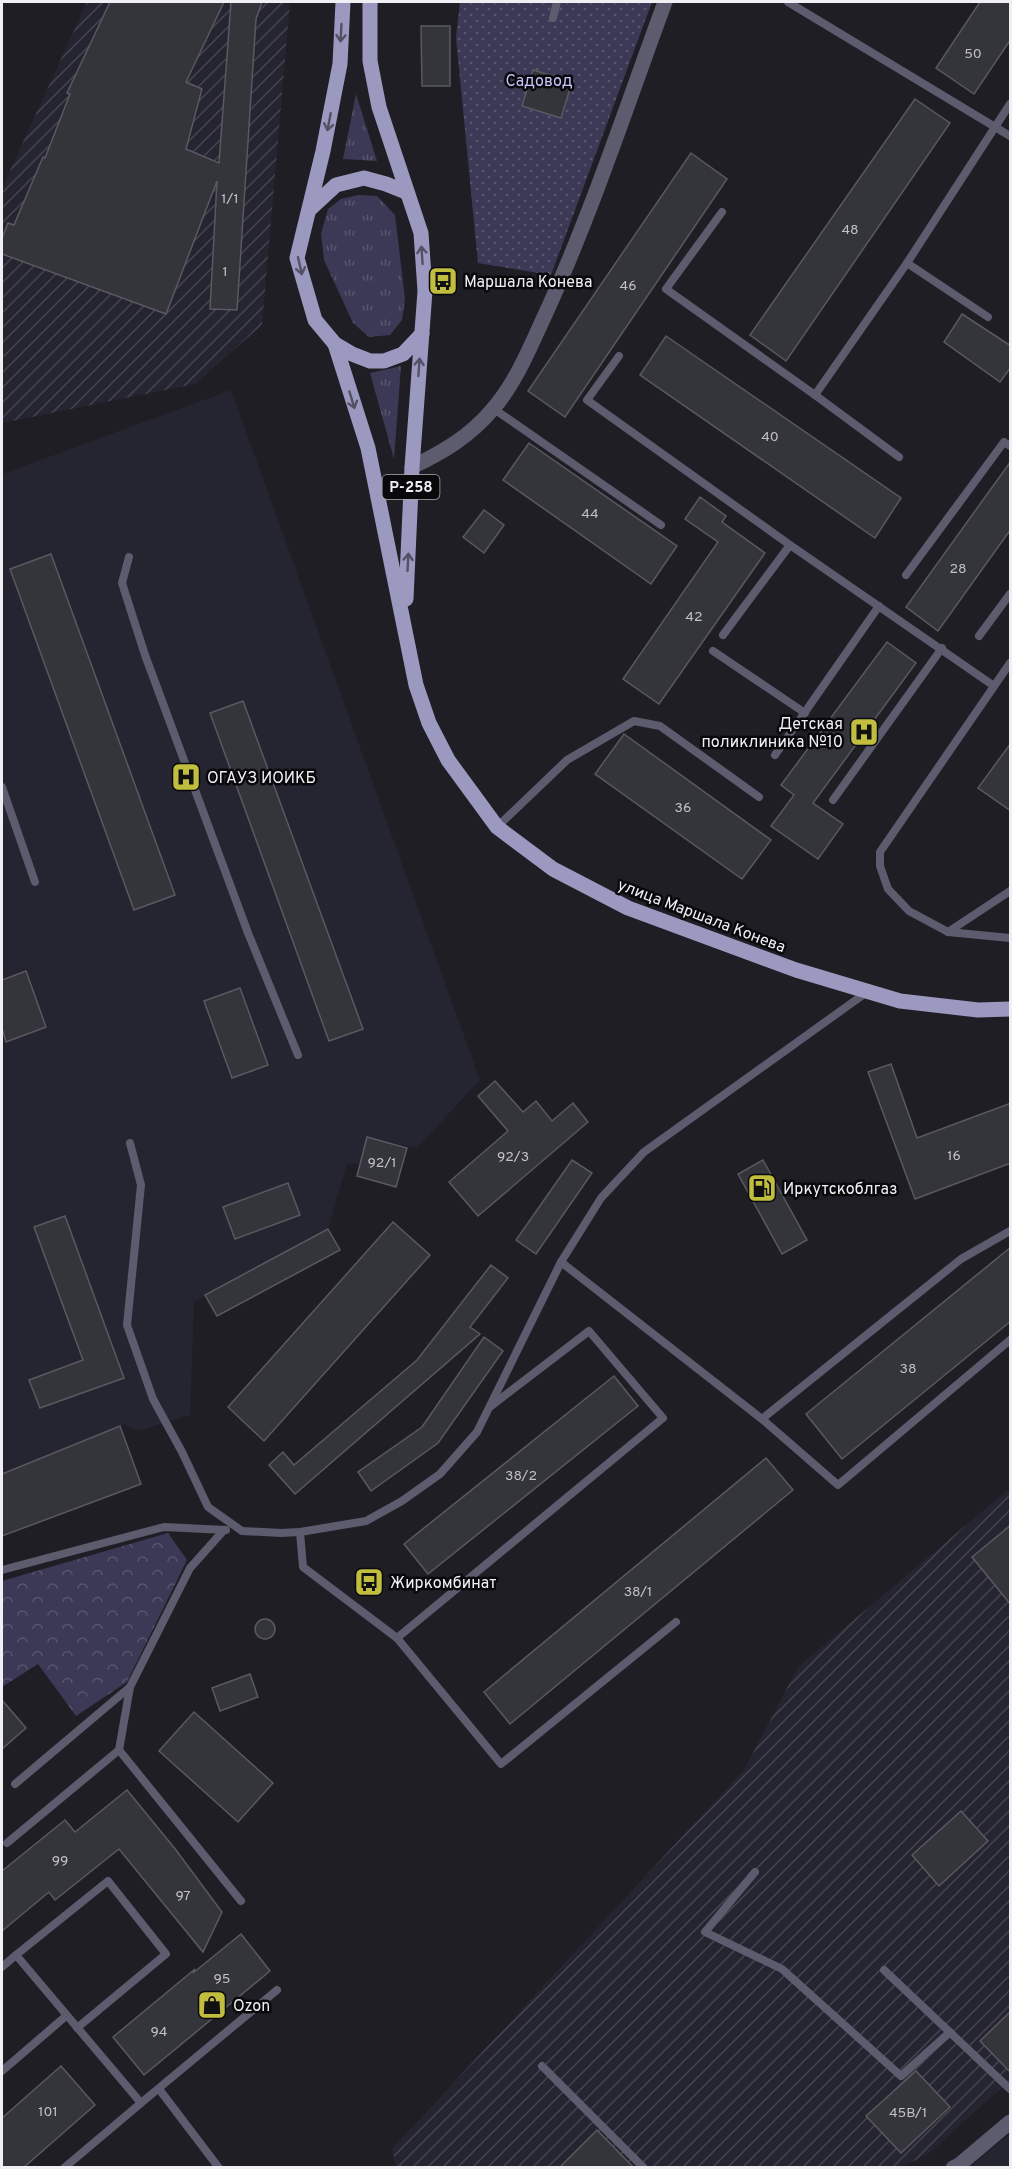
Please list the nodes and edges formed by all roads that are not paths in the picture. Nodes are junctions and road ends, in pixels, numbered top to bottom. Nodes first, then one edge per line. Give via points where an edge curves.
1 (343, 2) edge
2 (370, 2) edge
3 (557, 2) edge
4 (665, 2) edge
5 (793, 3) edge
6 (553, 18) dead end
7 (1011, 104) edge
8 (996, 127) junction
9 (1011, 136) edge
10 (406, 192) junction
11 (310, 209) junction
12 (722, 212) dead end
13 (907, 263) junction
14 (988, 317) dead end
15 (422, 334) junction
16 (335, 344) junction
17 (619, 356) dead end
18 (816, 395) junction
19 (494, 409) junction
20 (1011, 446) edge
21 (899, 457) dead end
22 (412, 467) junction
23 (662, 525) dead end
24 (790, 545) junction
25 (129, 557) dead end
26 (906, 575) dead end
27 (1011, 594) edge
28 (879, 606) junction
29 (723, 635) dead end
30 (979, 636) dead end
31 (408, 641) junction
32 (942, 648) junction
33 (713, 651) dead end
34 (1011, 663) edge
35 (994, 686) junction
36 (805, 713) junction
37 (775, 755) dead end
38 (2, 787) edge
39 (759, 797) dead end
40 (833, 800) dead end
41 (497, 827) junction
42 (35, 882) dead end
43 (1011, 891) edge
44 (948, 932) junction
45 (1011, 938) edge
46 (867, 992) junction
47 (1011, 1009) edge
48 (298, 1055) dead end
49 (130, 1143) dead end
50 (1011, 1231) edge
51 (561, 1262) junction
52 (1011, 1340) edge
53 (489, 1408) junction
54 (762, 1419) junction
55 (224, 1530) junction
56 (242, 1531) junction
57 (300, 1532) junction
58 (2, 1570) edge
59 (676, 1622) dead end
60 (397, 1638) junction
61 (129, 1687) junction
62 (119, 1750) junction
63 (15, 1784) dead end
64 (8, 1843) dead end
65 (755, 1872) dead end
66 (241, 1901) dead end
67 (16, 1955) junction
68 (2, 1967) edge
69 (884, 1970) dead end
70 (278, 1990) dead end
71 (66, 2016) junction
72 (77, 2028) junction
73 (950, 2032) junction
74 (542, 2066) dead end
75 (2, 2071) edge
76 (159, 2089) junction
77 (1011, 2089) edge
78 (141, 2103) junction
79 (1011, 2122) edge
80 (957, 2166) edge
81 (64, 2168) edge
82 (219, 2168) edge
83 (644, 2168) edge

1 -> 11 main road, Р-258 via 340,64
2 - 10 main road, Р-258 via 370,61 379,107
3 - 6 lane
4 - 19 street via 563,275 522,363
5 - 8 lane
7 - 8 lane
8 - 9 lane
8 - 13 lane
10 - 11 main road via 364,178 336,185
15 -> 10 main road, Р-258 via 425,291 420,233
11 -> 16 main road, Р-258 via 297,258 315,320
12 - 18 lane via 666,289
13 - 14 lane
13 - 18 lane
15 - 16 main road via 403,354 384,361 370,362
22 -> 15 main road, Р-258
16 -> 31 main road, Р-258 via 368,448
17 - 24 lane via 588,400
18 - 21 lane
19 - 22 street via 464,439
19 - 23 lane
20 - 26 lane via 1004,442
31 -> 22 main road, Р-258 via 406,596
24 - 28 lane
24 - 29 lane
25 - 48 lane via 122,583 145,655 248,933
27 - 30 lane
28 - 32 lane
28 - 36 lane
31 - 41 main road, улица Маршала Конева via 416,685 429,723 448,760
32 - 35 lane
32 - 40 lane
33 - 36 lane
34 - 35 lane
35 - 44 lane via 880,852 888,889 909,911
36 - 37 lane
38 - 42 lane
39 - 41 lane via 660,726 633,721 567,760
41 - 46 main road, улица Маршала Конева via 554,869 628,908
43 - 44 lane
44 - 45 lane
46 - 47 main road, улица Маршала Конева via 939,1007
46 - 51 lane via 644,1152 601,1198
49 - 56 lane via 141,1185 128,1325 153,1400 208,1507
50 - 54 lane via 961,1259
51 - 53 lane
51 - 54 lane
52 - 54 lane via 838,1485
53 - 57 lane via 477,1432 440,1474 402,1501 366,1521
53 - 60 lane via 589,1331 663,1419
55 - 56 lane
55 - 58 lane via 164,1527
55 - 61 lane via 190,1568
56 - 57 lane
57 - 60 lane via 303,1567
59 - 60 lane via 501,1764
61 - 62 lane
61 - 63 lane
62 - 64 lane
62 - 66 lane
65 - 73 lane via 705,1932 782,1969 901,2076
67 - 68 lane
67 - 71 lane
67 - 72 lane via 108,1881 166,1953
69 - 73 lane
70 - 76 lane
71 - 72 lane
71 - 75 lane
72 - 78 lane
73 - 77 lane
74 - 83 lane
76 - 78 lane
76 - 82 lane
78 - 81 lane
79 - 80 street

